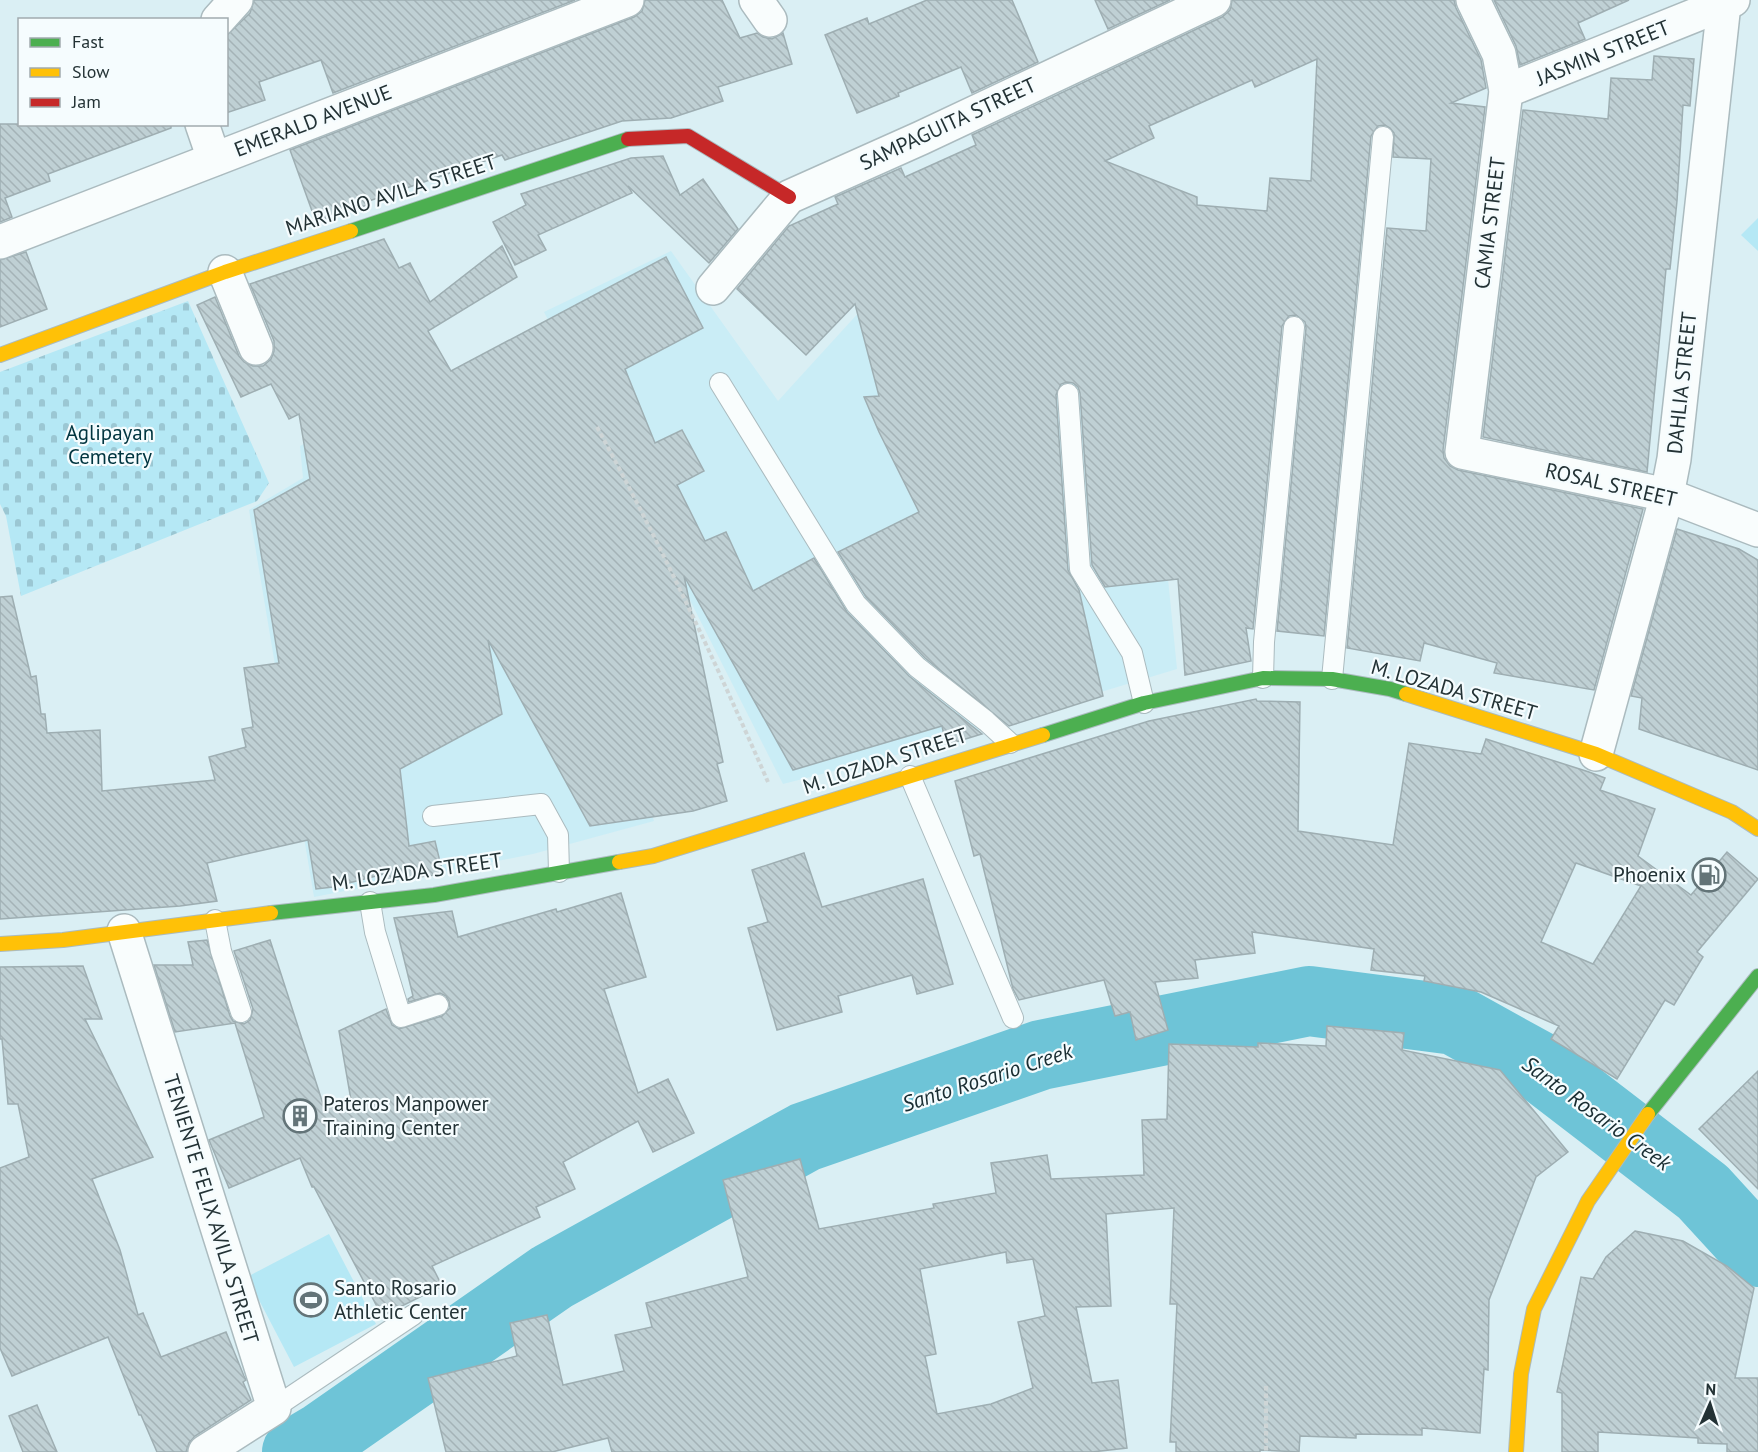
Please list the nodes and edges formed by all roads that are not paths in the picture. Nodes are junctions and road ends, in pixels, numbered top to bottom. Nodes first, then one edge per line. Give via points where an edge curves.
1 (236, 0) edge
2 (627, 0) edge
3 (1214, 0) edge
4 (1473, 0) edge
5 (1728, 2) edge
6 (220, 18) edge
7 (1506, 92) junction
8 (203, 126) edge
9 (1383, 137) dead end
10 (213, 159) junction
11 (789, 197) junction
12 (0, 242) edge
13 (225, 272) junction
14 (713, 288) dead end
15 (1294, 327) dead end
16 (256, 348) dead end
17 (0, 355) edge
18 (720, 383) dead end
19 (1068, 394) dead end
20 (1462, 452) joint
21 (1667, 495) junction
22 (1758, 530) edge
23 (1263, 678) junction
24 (1332, 679) junction
25 (1144, 703) junction
26 (1010, 743) junction
27 (1596, 754) junction
28 (910, 776) junction
29 (433, 816) dead end
30 (1758, 829) edge
31 (559, 872) junction
32 (369, 902) junction
33 (215, 920) junction
34 (124, 932) junction
35 (0, 944) edge
36 (1758, 976) edge
37 (438, 1005) dead end
38 (241, 1012) dead end
39 (1012, 1018) dead end
40 (413, 1315) dead end
41 (274, 1408) junction
42 (205, 1452) edge
43 (1516, 1452) edge

1 - 6 street
2 - 10 street, EMERALD AVENUE
3 - 11 street, SAMPAGUITA STREET
4 - 7 street, CAMIA STREET via 1499,54
5 - 7 street, JASMIN STREET
5 - 21 street, DAHLIA STREET
7 - 20 street, CAMIA STREET
8 - 10 street
9 - 24 lane
10 - 12 street, EMERALD AVENUE
11 - 13 street, MARIANO AVILA STREET via 688,136 628,139
11 - 14 street, SAMPAGUITA STREET
13 - 16 street
13 - 17 street, MARIANO AVILA STREET
15 - 23 lane
18 - 26 lane via 856,604 917,667
19 - 25 lane via 1080,569 1132,653
20 - 21 street, ROSAL STREET
21 - 22 street, ROSAL STREET
21 - 27 street, DAHLIA STREET
23 - 24 street, M. LOZADA STREET
23 - 25 street, M. LOZADA STREET
24 - 27 street, M. LOZADA STREET via 1390,689
25 - 26 street, M. LOZADA STREET
26 - 28 street, M. LOZADA STREET
27 - 30 street, M. LOZADA STREET via 1732,812
28 - 31 street, M. LOZADA STREET via 653,856
28 - 39 lane
29 - 31 lane via 541,804 558,835
31 - 32 street, M. LOZADA STREET via 434,895
32 - 33 street, M. LOZADA STREET
32 - 37 lane via 401,1017
33 - 34 street, M. LOZADA STREET
33 - 38 lane
34 - 35 street, M. LOZADA STREET
34 - 41 street, TENIENTE FELIX AVILA STREET
36 - 43 street via 1650,1111 1588,1201 1534,1309 1521,1374
40 - 41 lane
41 - 42 street

